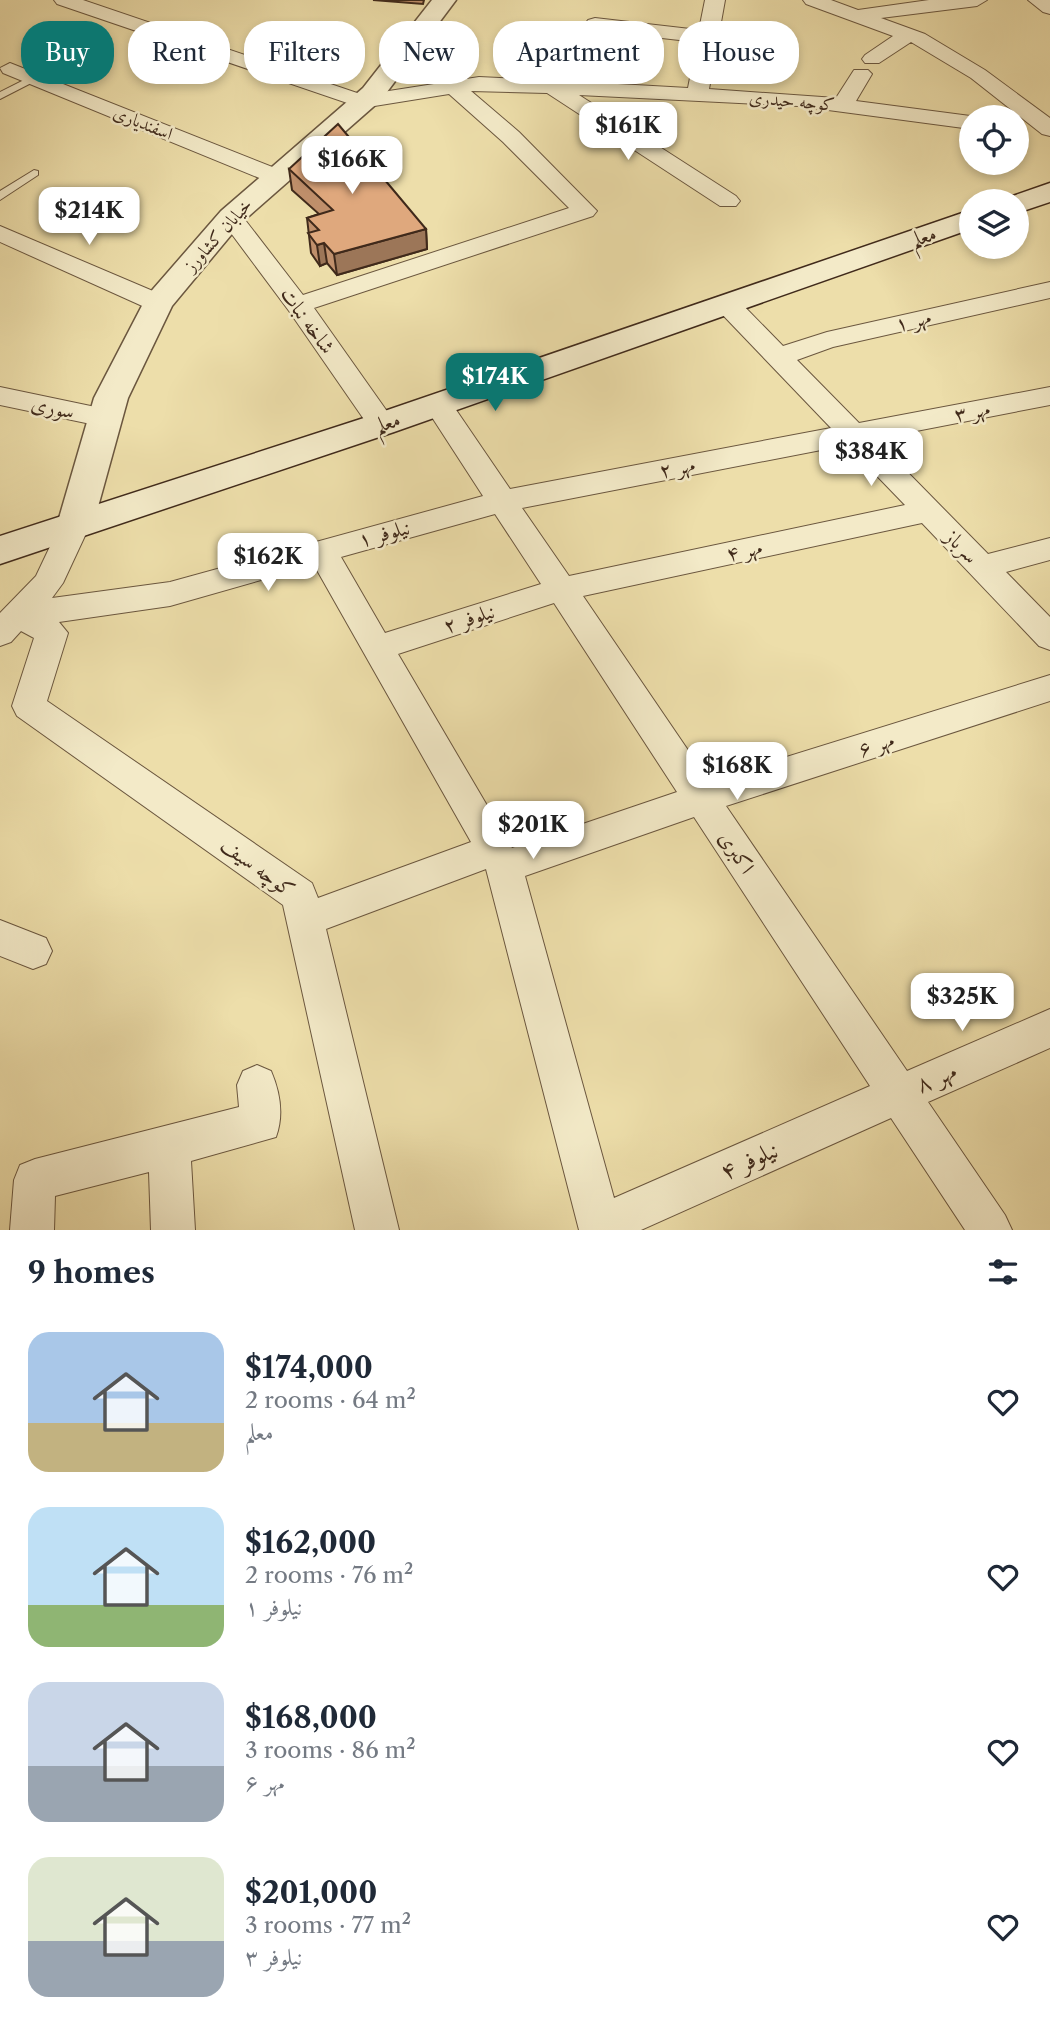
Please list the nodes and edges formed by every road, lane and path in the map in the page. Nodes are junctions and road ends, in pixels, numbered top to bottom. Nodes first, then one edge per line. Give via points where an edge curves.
1 (64, 0) edge
2 (444, 0) edge
3 (715, 0) edge
4 (813, 0) edge
5 (977, 0) edge
6 (1038, 0) edge
7 (1050, 8) edge
8 (860, 15) junction
9 (710, 21) edge
10 (678, 34) edge
11 (909, 34) junction
12 (9, 69) dead end
13 (21, 74) edge
14 (24, 84) edge
15 (46, 84) edge
16 (699, 84) edge
17 (551, 86) junction
18 (454, 87) junction
19 (698, 93) junction
20 (0, 96) edge
21 (362, 102) junction
22 (842, 106) junction
23 (959, 121) edge
24 (1029, 129) edge
25 (1050, 131) edge
26 (34, 173) dead end
27 (276, 177) junction
28 (1050, 192) edge
29 (0, 196) edge
30 (1029, 200) edge
31 (728, 201) dead end
32 (231, 217) junction
33 (959, 223) edge
34 (0, 233) edge
35 (1050, 290) edge
36 (158, 303) junction
37 (727, 304) junction
38 (298, 305) junction
39 (778, 357) junction
40 (0, 396) edge
41 (1050, 396) edge
42 (438, 405) junction
43 (105, 418) junction
44 (382, 424) junction
45 (852, 434) junction
46 (502, 501) junction
47 (928, 512) junction
48 (75, 524) junction
49 (1050, 549) edge
50 (0, 550) edge
51 (321, 550) junction
52 (982, 567) junction
53 (561, 589) junction
54 (10, 624) edge
55 (1050, 637) edge
56 (378, 648) junction
57 (1050, 688) edge
58 (701, 799) junction
59 (499, 858) junction
60 (305, 920) junction
61 (1050, 1028) edge
62 (257, 1085) dead end
63 (898, 1093) junction
64 (169, 1146) junction
65 (601, 1228) edge
66 (32, 1230) edge
67 (173, 1230) edge
68 (377, 1230) edge
69 (990, 1230) edge

1 - 21 street
2 - 21 main road, خیابان کشاورز
3 - 9 street
4 - 8 street
5 - 8 street
6 - 7 street
8 - 11 street
10 - 17 street via 595,24
11 - 22 street via 867,66
11 - 25 street via 978,74
12 - 13 street, اسفندیاری
14 - 20 lane
15 - 27 street, اسفندیاری
16 - 19 street
17 - 18 street, کوچه حیدری via 479,83
17 - 19 street, کوچه حیدری
17 - 31 street
18 - 21 street, کوچه حیدری
18 - 38 street via 511,136 585,211
19 - 22 street, کوچه حیدری
21 - 27 main road, خیابان کشاورز
22 - 23 street, کوچه حیدری
24 - 25 street
26 - 29 lane
27 - 32 main road, خیابان کشاورز
28 - 30 main road
32 - 36 main road, خیابان کشاورز
32 - 38 street, شاخه نبات
33 - 37 main road, معلم
34 - 36 street
35 - 39 street, مهر ۱ via 827,340
36 - 43 main road, خیابان کشاورز
37 - 39 street, سرباز
37 - 42 main road, معلم
38 - 44 street, شاخه نبات
39 - 45 street, سرباز
40 - 43 street, سوری
41 - 45 street, مهر ۳
42 - 44 main road, معلم
42 - 46 street, اکبری
43 - 48 main road, خیابان کشاورز
44 - 48 main road, معلم
45 - 46 street, مهر ۲
45 - 47 street, سرباز
46 - 51 street, نیلوفر ۱
46 - 53 street, اکبری
47 - 52 street, سرباز
47 - 53 street, مهر ۴
48 - 50 main road, معلم
48 - 54 street via 48,583
49 - 52 street
51 - 54 street, نیلوفر ۱ via 170,594
51 - 56 street
52 - 55 street, سرباز
53 - 56 street, نیلوفر ۲
53 - 58 street, اکبری
54 - 60 street, کوچه سیف via 52,634 29,706 299,895
56 - 59 street
57 - 58 street, مهر ۶
58 - 59 street, مهر ۶
58 - 63 street, اکبری
59 - 60 street, مهر ۶
59 - 65 street
60 - 68 street, کوچه سیف
61 - 63 street, مهر ۸
62 - 64 street via 261,1122
63 - 65 street, نیلوفر ۴
63 - 69 street, اکبری
64 - 66 street via 35,1180
64 - 67 street

